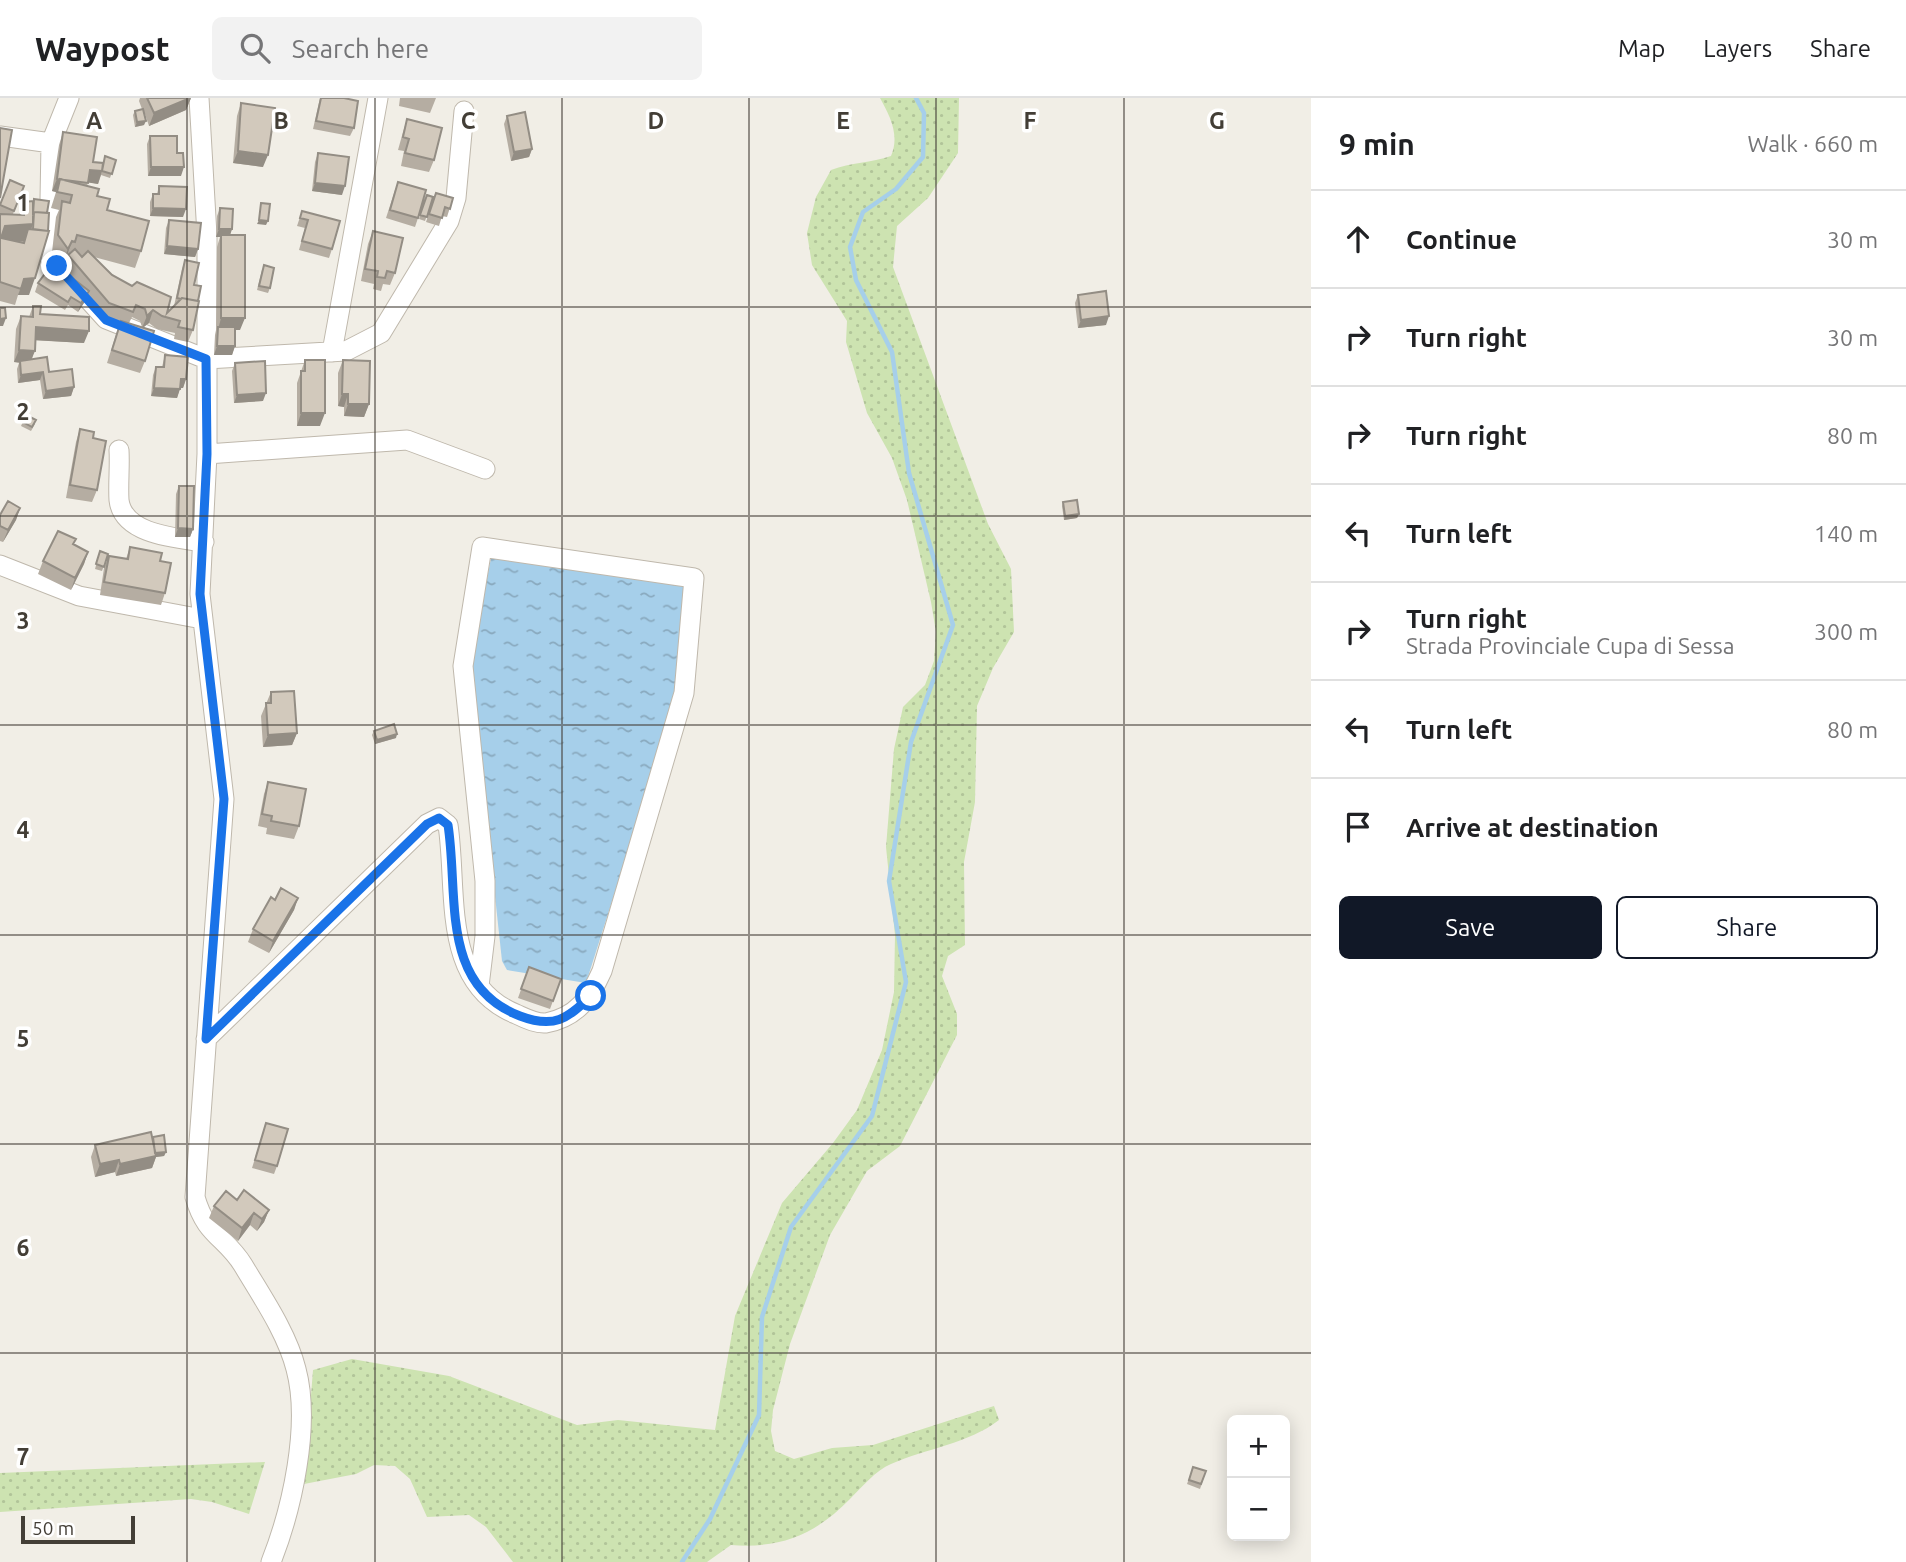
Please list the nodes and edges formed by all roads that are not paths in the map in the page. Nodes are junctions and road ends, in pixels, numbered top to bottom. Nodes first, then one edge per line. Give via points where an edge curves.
1 (69, 98) edge
2 (199, 98) edge
3 (379, 98) edge
4 (464, 111) dead end
5 (0, 136) edge
6 (51, 143) junction
7 (332, 352) junction
8 (206, 359) junction
9 (119, 450) dead end
10 (207, 454) junction
11 (485, 469) dead end
12 (204, 542) junction
13 (0, 565) edge
14 (202, 619) junction
15 (479, 986) junction
16 (206, 1039) junction
17 (271, 1562) edge

1 - 6 street
2 - 8 street via 207,235
3 - 7 street
4 - 7 street via 456,198 449,221 380,333 346,351
5 - 6 street
6 - 8 street via 49,256 106,320
7 - 8 street
8 - 10 street
9 - 12 street via 119,502 131,522 172,537
10 - 11 street via 407,440
10 - 12 street
12 - 14 street
13 - 14 street via 79,596
14 - 16 street via 224,799
15 - 15 street via 499,1008 541,1024 560,1020 591,996 684,693 694,578 481,547 463,666 485,881
15 - 16 street via 466,968 457,942 453,853 448,825 439,818 427,824
16 - 17 street via 195,1197 206,1225 238,1257 269,1307 298,1381 302,1416 297,1456 283,1529

